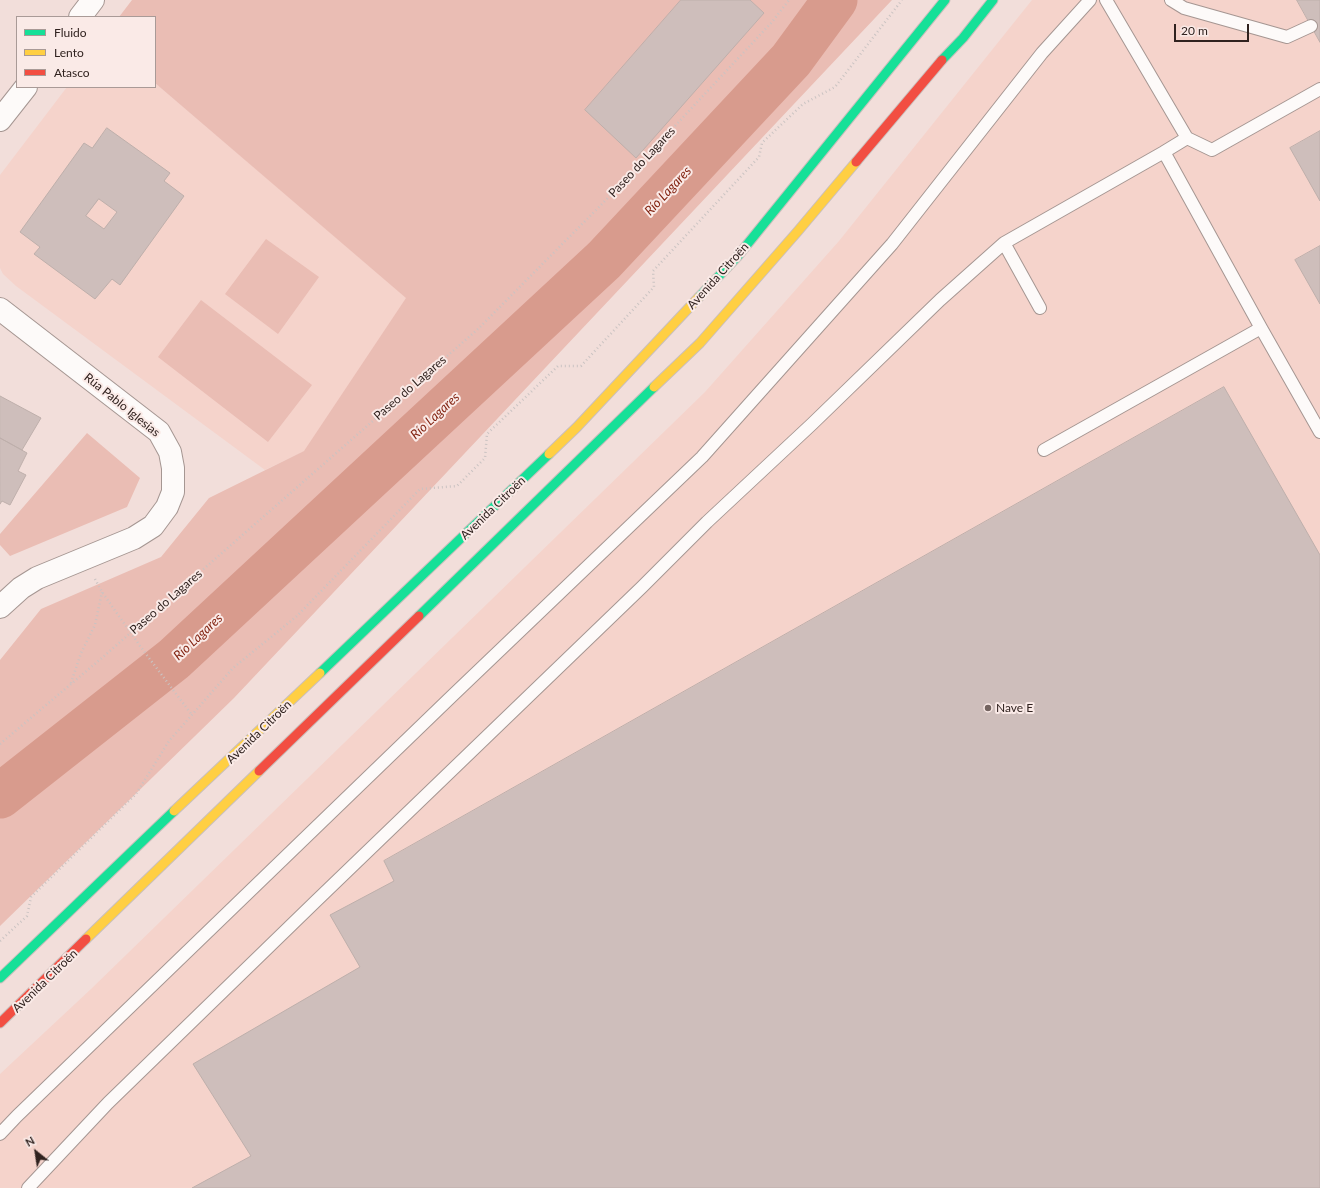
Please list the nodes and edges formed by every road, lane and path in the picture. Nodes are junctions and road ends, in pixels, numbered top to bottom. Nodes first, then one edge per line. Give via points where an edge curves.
1 (93, 0) edge
2 (788, 0) edge
3 (902, 0) edge
4 (945, 0) edge
5 (993, 0) edge
6 (1090, 0) edge
7 (1106, 0) edge
8 (1171, 0) edge
9 (81, 16) edge
10 (1311, 26) dead end
11 (25, 88) edge
12 (1320, 89) edge
13 (0, 120) edge
14 (1187, 138) junction
15 (1164, 152) junction
16 (1004, 243) junction
17 (1040, 308) dead end
18 (0, 309) edge
19 (1261, 328) junction
20 (1320, 432) edge
21 (1044, 450) dead end
22 (85, 558) junction
23 (102, 592) junction
24 (0, 607) edge
25 (131, 633) junction
26 (71, 684) junction
27 (192, 715) junction
28 (0, 744) edge
29 (0, 941) edge
30 (0, 978) edge
31 (0, 1023) edge
32 (0, 1134) edge
33 (28, 1188) edge

1 - 9 street
2 - 25 path, Paseo do Lagares via 772,22 609,198 478,329
3 - 27 path via 835,87 803,104 762,143 759,157 653,271 654,287 581,366 558,366 487,434 485,458 457,486 420,489 297,616 233,668
4 - 30 main road, Avenida Citroën via 737,257 577,427
5 - 31 main road, Avenida Citroën via 700,343
6 - 32 lane via 1042,53 892,244 702,457
7 - 14 lane
8 - 10 lane via 1184,8 1287,37
11 - 13 street
12 - 14 lane via 1212,150
14 - 15 lane
15 - 16 lane
15 - 19 lane
16 - 17 lane
16 - 33 lane via 940,300 315,902 108,1103
18 - 22 street, Rúa Pablo Iglesias via 159,432 170,452 173,468 172,492 167,507 153,526 134,538
19 - 20 lane
19 - 21 lane
22 - 23 path
22 - 24 street, Rúa Pablo Iglesias via 37,578
23 - 25 path
23 - 26 path via 95,625 81,653
25 - 26 path, Paseo do Lagares
25 - 27 path
26 - 28 path, Paseo do Lagares
27 - 29 path via 169,741 136,794 31,897 27,916

